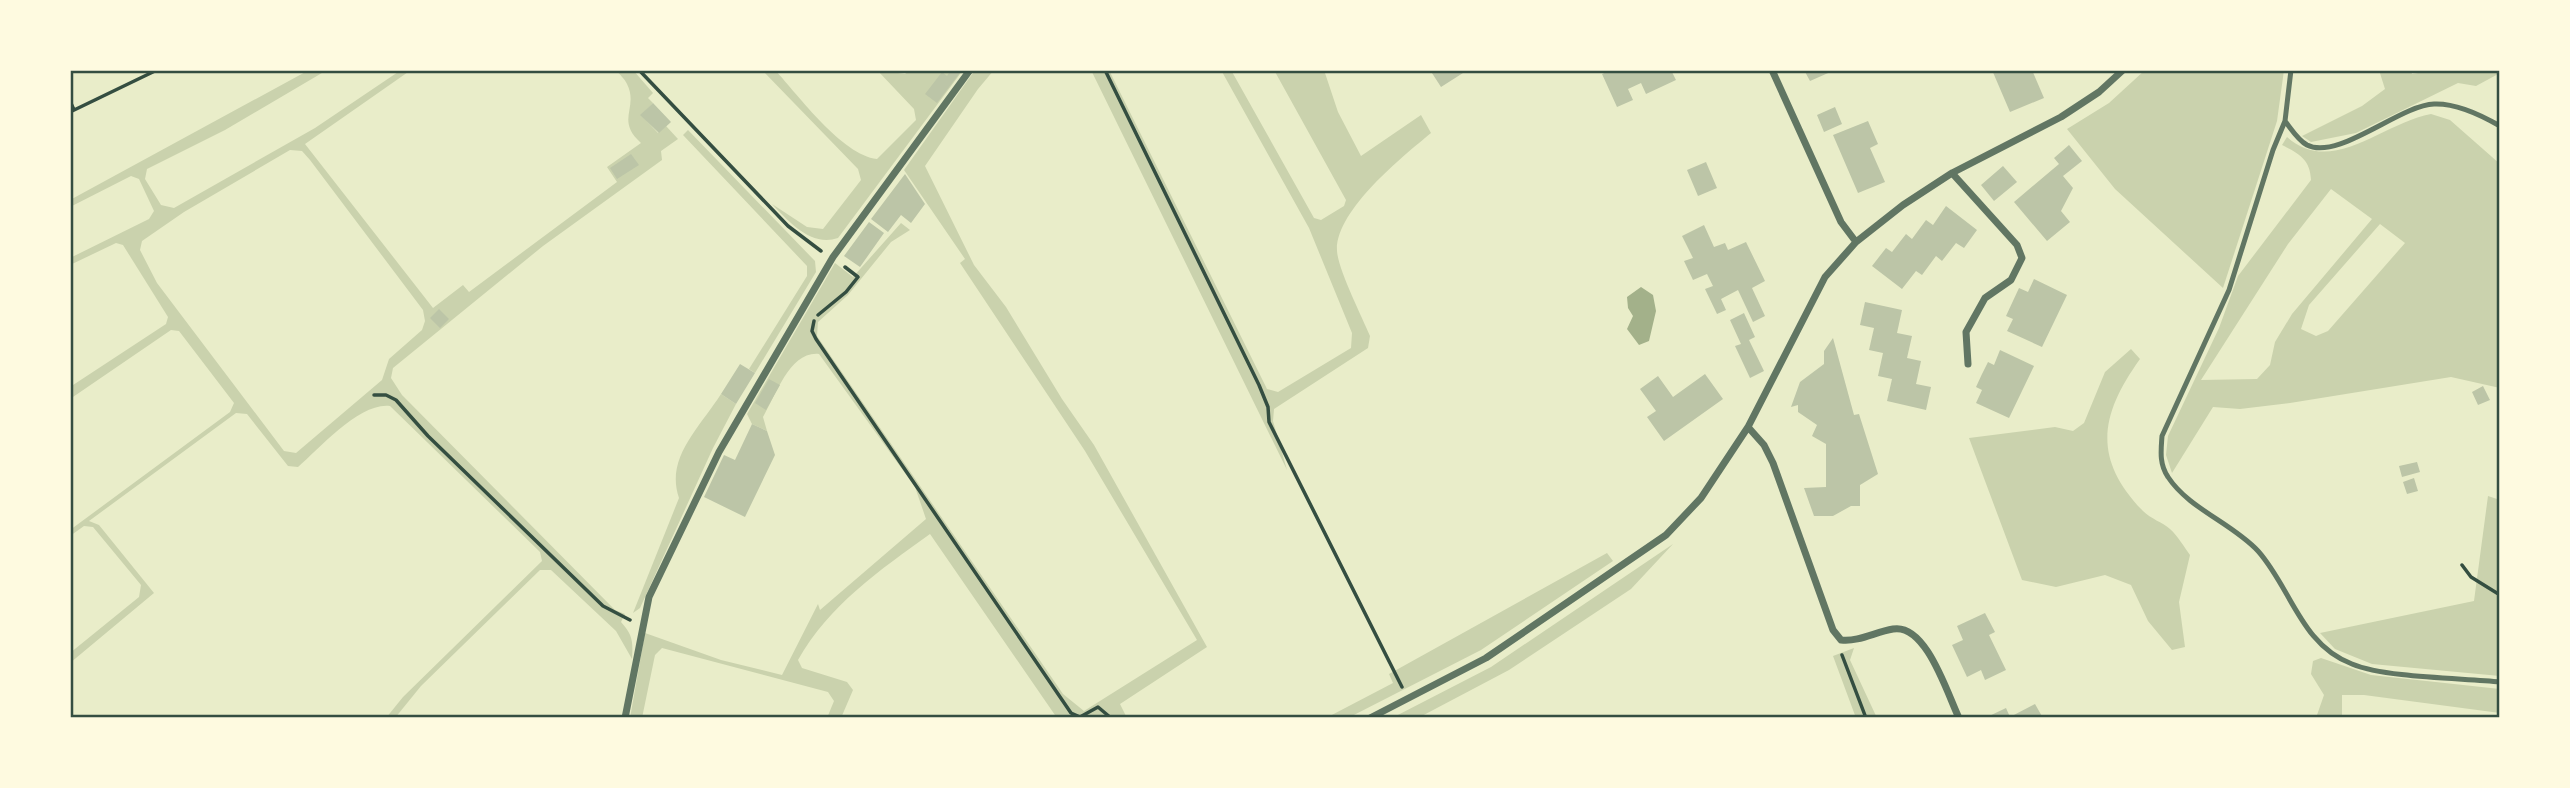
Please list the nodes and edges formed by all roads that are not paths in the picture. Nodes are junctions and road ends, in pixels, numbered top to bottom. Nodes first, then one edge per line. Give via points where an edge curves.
1 (970, 70) edge
2 (1772, 70) edge
3 (2123, 70) edge
4 (2291, 70) edge
5 (2285, 121) junction
6 (2500, 126) edge
7 (1952, 173) junction
8 (1856, 242) junction
9 (1968, 363) dead end
10 (1748, 427) junction
11 (2500, 682) edge
12 (625, 718) edge
13 (1370, 718) edge
14 (1959, 718) edge

1 - 12 street via 833,257 719,452 649,597
2 - 8 street via 1841,222
3 - 7 street via 2061,117
4 - 5 lane
5 - 6 lane via 2309,147 2321,148 2433,104 2456,107
5 - 11 lane via 2229,290 2162,436 2160,456 2166,475 2260,553 2313,637 2332,654 2371,669
7 - 8 street
7 - 9 street via 2017,245 2022,258 2011,280 1985,298 1966,332
8 - 10 street via 1825,277
10 - 13 street via 1701,498 1666,535 1486,659
10 - 14 street via 1773,463 1833,630 1841,640 1852,641 1896,628 1913,631 1926,647

